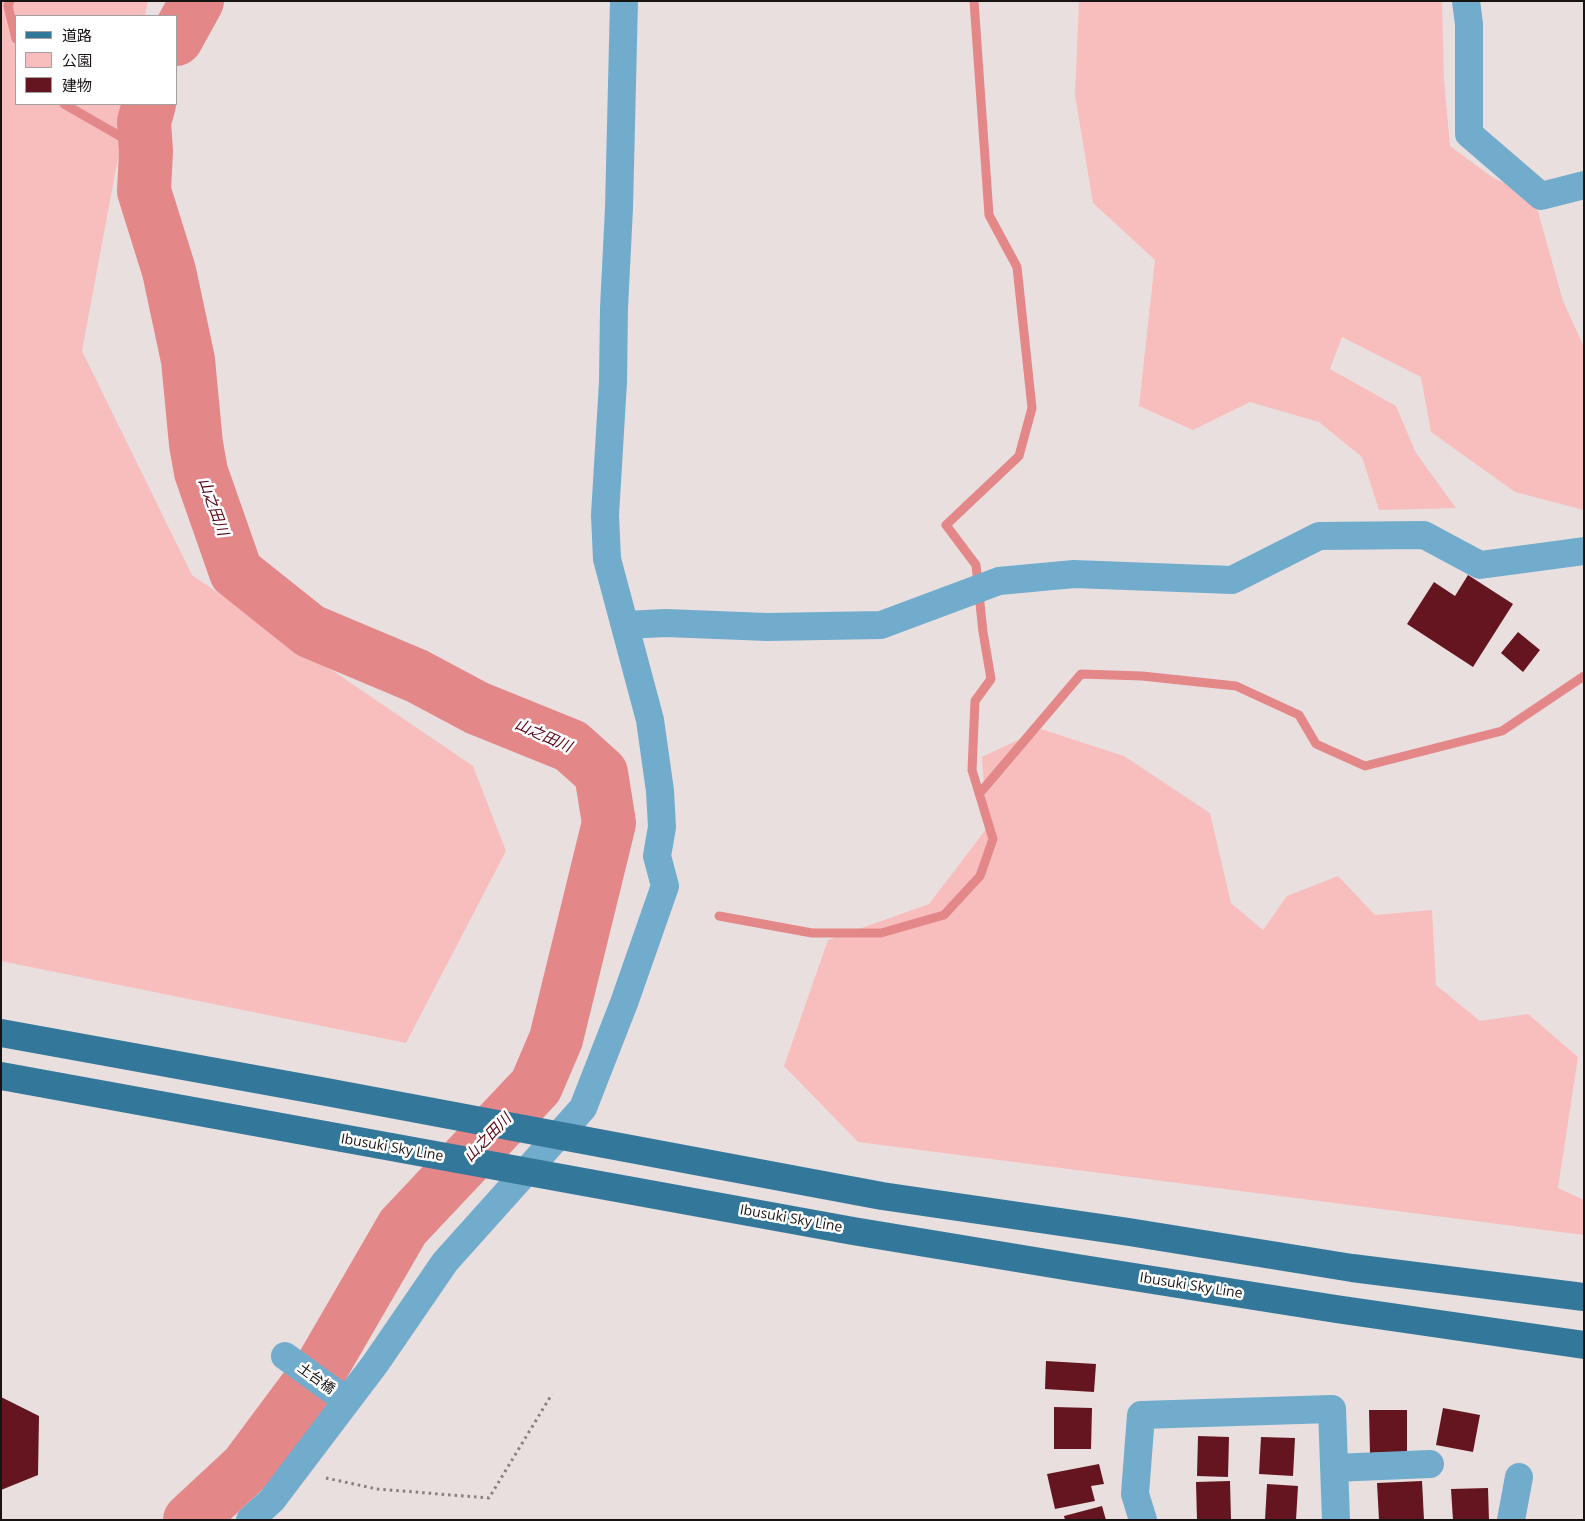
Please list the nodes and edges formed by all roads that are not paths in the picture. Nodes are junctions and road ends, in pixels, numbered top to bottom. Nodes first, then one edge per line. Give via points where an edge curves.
1 (624, 1) edge
2 (1466, 1) edge
3 (1584, 185) edge
4 (1584, 551) edge
5 (625, 625) junction
6 (1, 1033) edge
7 (1, 1076) edge
8 (1584, 1297) edge
9 (1584, 1345) edge
10 (286, 1356) dead end
11 (347, 1401) junction
12 (1430, 1464) dead end
13 (1334, 1468) junction
14 (1519, 1477) dead end
15 (250, 1520) edge
16 (1142, 1520) edge
17 (1336, 1520) edge
18 (1511, 1520) edge

1 - 5 street via 613,382 605,515 607,559
2 - 3 street via 1470,24 1469,134 1541,196
4 - 5 street via 1480,565 1424,535 1319,536 1232,580 1074,574 999,581 881,625
5 - 11 street via 650,720 662,827 657,856 665,886 624,1002 583,1108 445,1262
6 - 8 main road via 882,1196 1352,1268
7 - 9 main road, Ibusuki Sky Line via 1086,1270
10 - 11 street, 土台橋
11 - 15 street via 272,1500
12 - 13 street
13 - 16 street via 1332,1409 1141,1415 1135,1494
13 - 17 street
14 - 18 street

